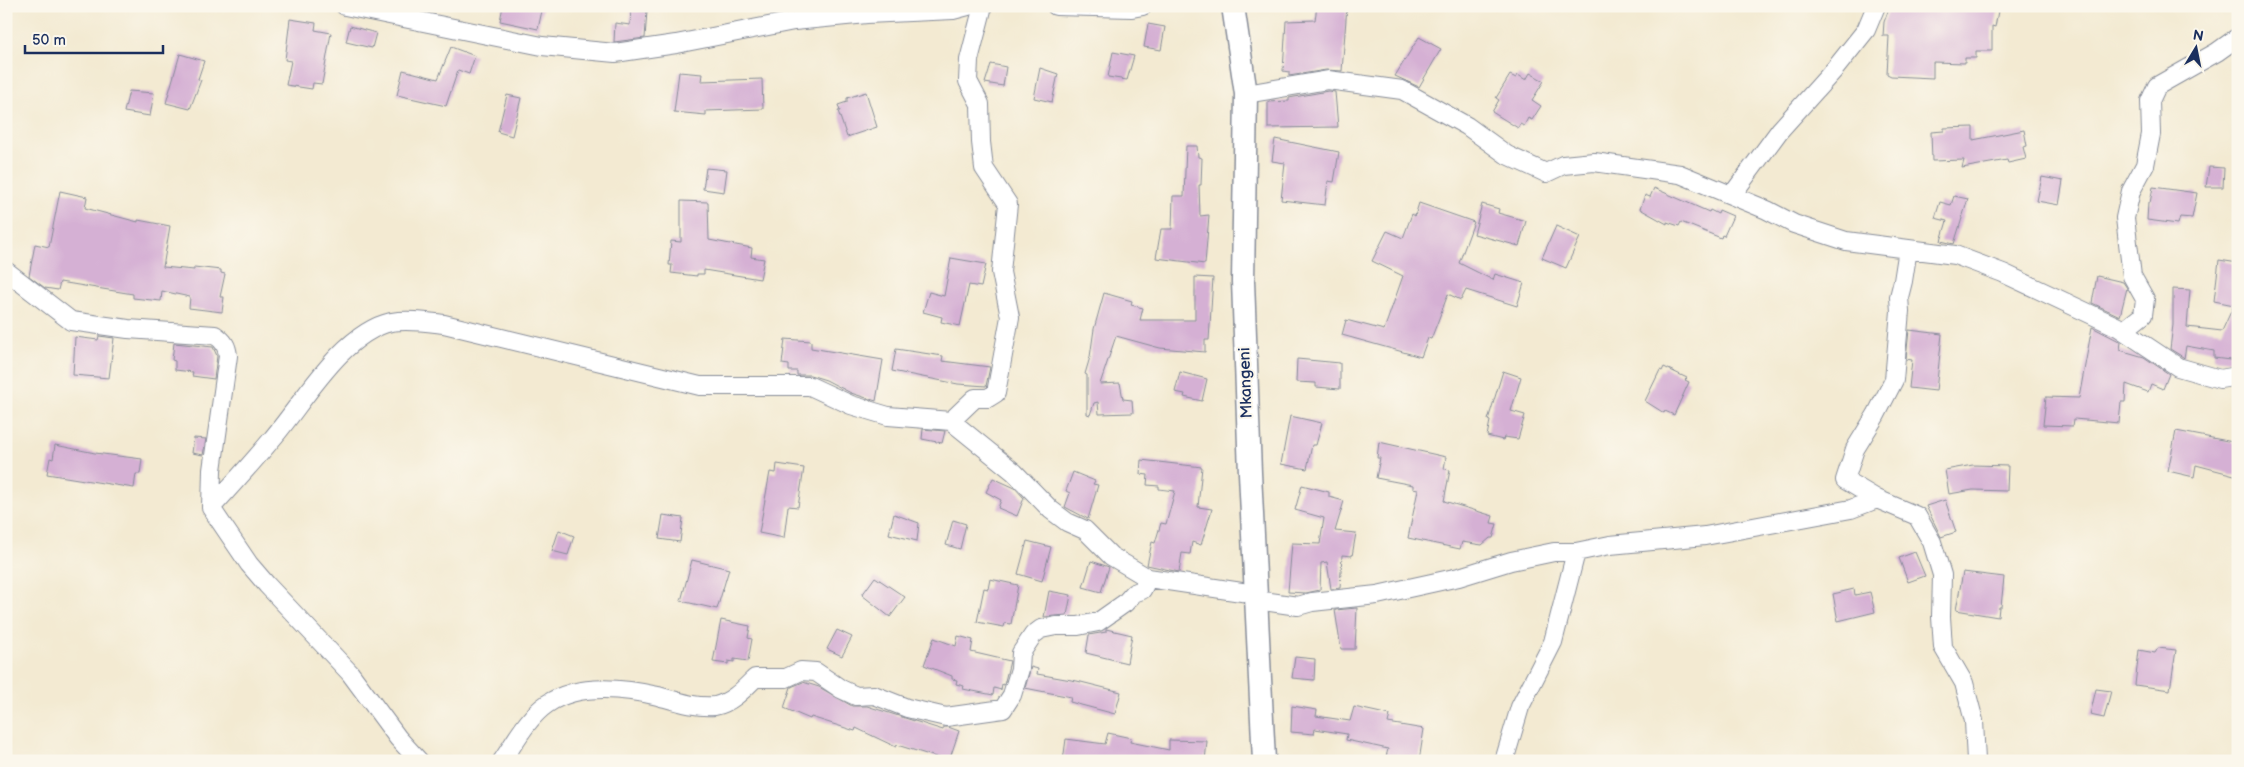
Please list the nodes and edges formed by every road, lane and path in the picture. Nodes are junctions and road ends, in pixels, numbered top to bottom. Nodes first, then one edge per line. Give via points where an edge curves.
1 (345, 6) edge
2 (968, 6) edge
3 (983, 6) edge
4 (1056, 6) edge
5 (1144, 6) edge
6 (1233, 6) edge
7 (1876, 6) edge
8 (2238, 37) edge
9 (1246, 94) junction
10 (1732, 194) junction
11 (1908, 249) junction
12 (6, 271) edge
13 (2124, 330) junction
14 (2238, 376) edge
15 (951, 421) junction
16 (1877, 499) junction
17 (211, 508) junction
18 (1576, 552) junction
19 (1148, 578) junction
20 (1256, 597) junction
21 (419, 761) edge
22 (502, 761) edge
23 (1264, 761) edge
24 (1504, 761) edge
25 (1976, 761) edge

1 - 2 street via 542,46 616,53 794,21 953,10
3 - 15 street via 969,60 968,81 980,104 984,168 1008,204 1001,272 1010,317 996,393 988,398 975,398
4 - 5 street
6 - 9 street, Mkangeni
7 - 10 street via 1866,30 1780,130
8 - 13 street via 2157,86 2150,101 2151,134 2145,165 2132,191 2125,218 2132,276 2145,299 2143,316
9 - 10 street via 1328,80 1402,90 1467,126 1507,155 1546,173 1563,165 1594,162 1680,174
9 - 20 street, Mkangeni via 1243,282
10 - 11 street via 1794,224 1846,241
11 - 13 street via 1955,255 2003,273
11 - 16 street via 1899,296 1894,380 1855,449 1845,480
12 - 17 street via 71,321 215,335 223,341 228,356 212,470
13 - 14 street via 2178,367 2220,378
15 - 17 street via 888,416 851,405 810,386 700,386 444,324 415,320 390,322 361,336 339,353 273,438
15 - 19 street via 1014,472 1051,510 1085,530 1111,556
16 - 18 street via 1851,509 1705,536 1610,545
16 - 25 street via 1917,516 1932,542 1942,575 1943,647 1964,683 1974,721
17 - 21 street via 266,585 350,673
18 - 20 street via 1554,552 1511,561 1459,578 1377,595 1298,606
18 - 24 street via 1553,642 1520,707
19 - 20 street
19 - 22 street via 1142,590 1098,622 1041,628 1033,635 1020,653 1020,669 1012,696 1003,709 946,718 874,695 856,696 810,671 801,671 786,678 754,678 738,696 715,706 685,704 629,690 571,692 546,704
20 - 23 street, Mkangeni

